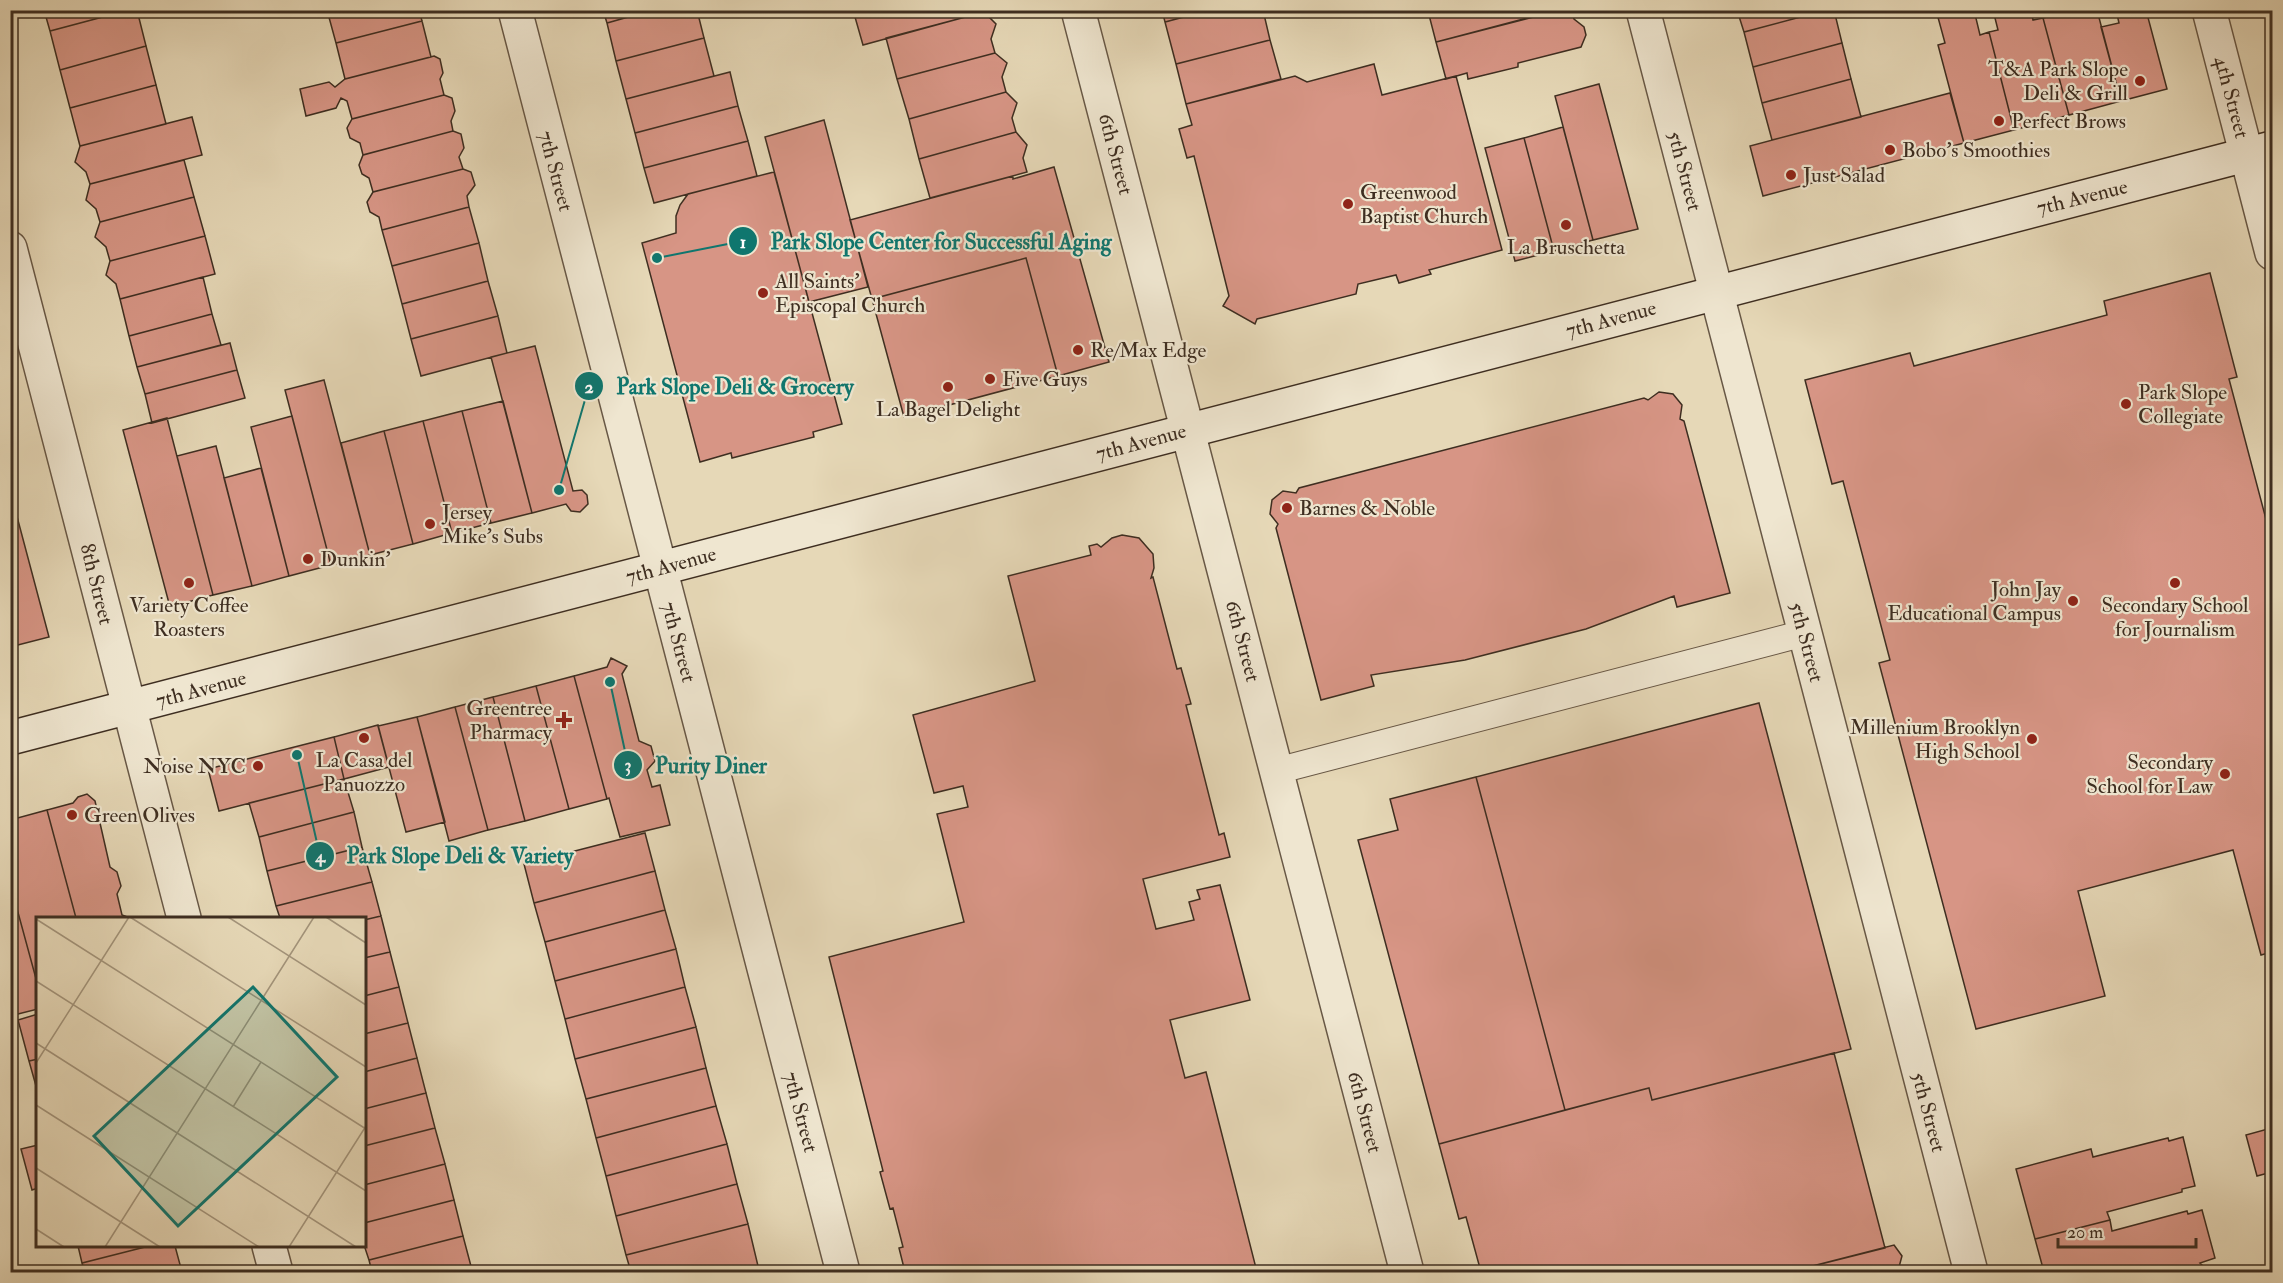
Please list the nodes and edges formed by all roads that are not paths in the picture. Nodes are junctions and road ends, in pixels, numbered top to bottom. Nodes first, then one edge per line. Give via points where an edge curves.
1 (515, 10) edge
2 (1078, 10) edge
3 (1643, 10) edge
4 (2210, 10) edge
5 (2260, 151) edge
6 (10, 248) edge
7 (2272, 253) edge
8 (1717, 291) junction
9 (1187, 430) junction
10 (660, 568) junction
11 (1805, 633) junction
12 (129, 708) junction
13 (10, 738) edge
14 (1276, 771) junction
15 (184, 917) edge
16 (270, 1247) edge
17 (276, 1272) edge
18 (843, 1272) edge
19 (1407, 1272) edge
20 (1971, 1272) edge

1 - 10 street, 7th Street
2 - 9 street, 6th Street
3 - 8 street, 5th Street
4 - 5 street, 4th Street
5 - 7 street, 4th Street
5 - 8 street, 7th Avenue
6 - 12 street, 8th Street
8 - 9 street, 7th Avenue
8 - 11 street, 5th Street
9 - 10 street, 7th Avenue
9 - 14 street, 6th Street
10 - 12 street, 7th Avenue
10 - 18 street, 7th Street
11 - 14 lane
11 - 20 street, 5th Street
12 - 13 street, 7th Avenue
12 - 15 street, 8th Street
14 - 19 street, 6th Street
16 - 17 street

